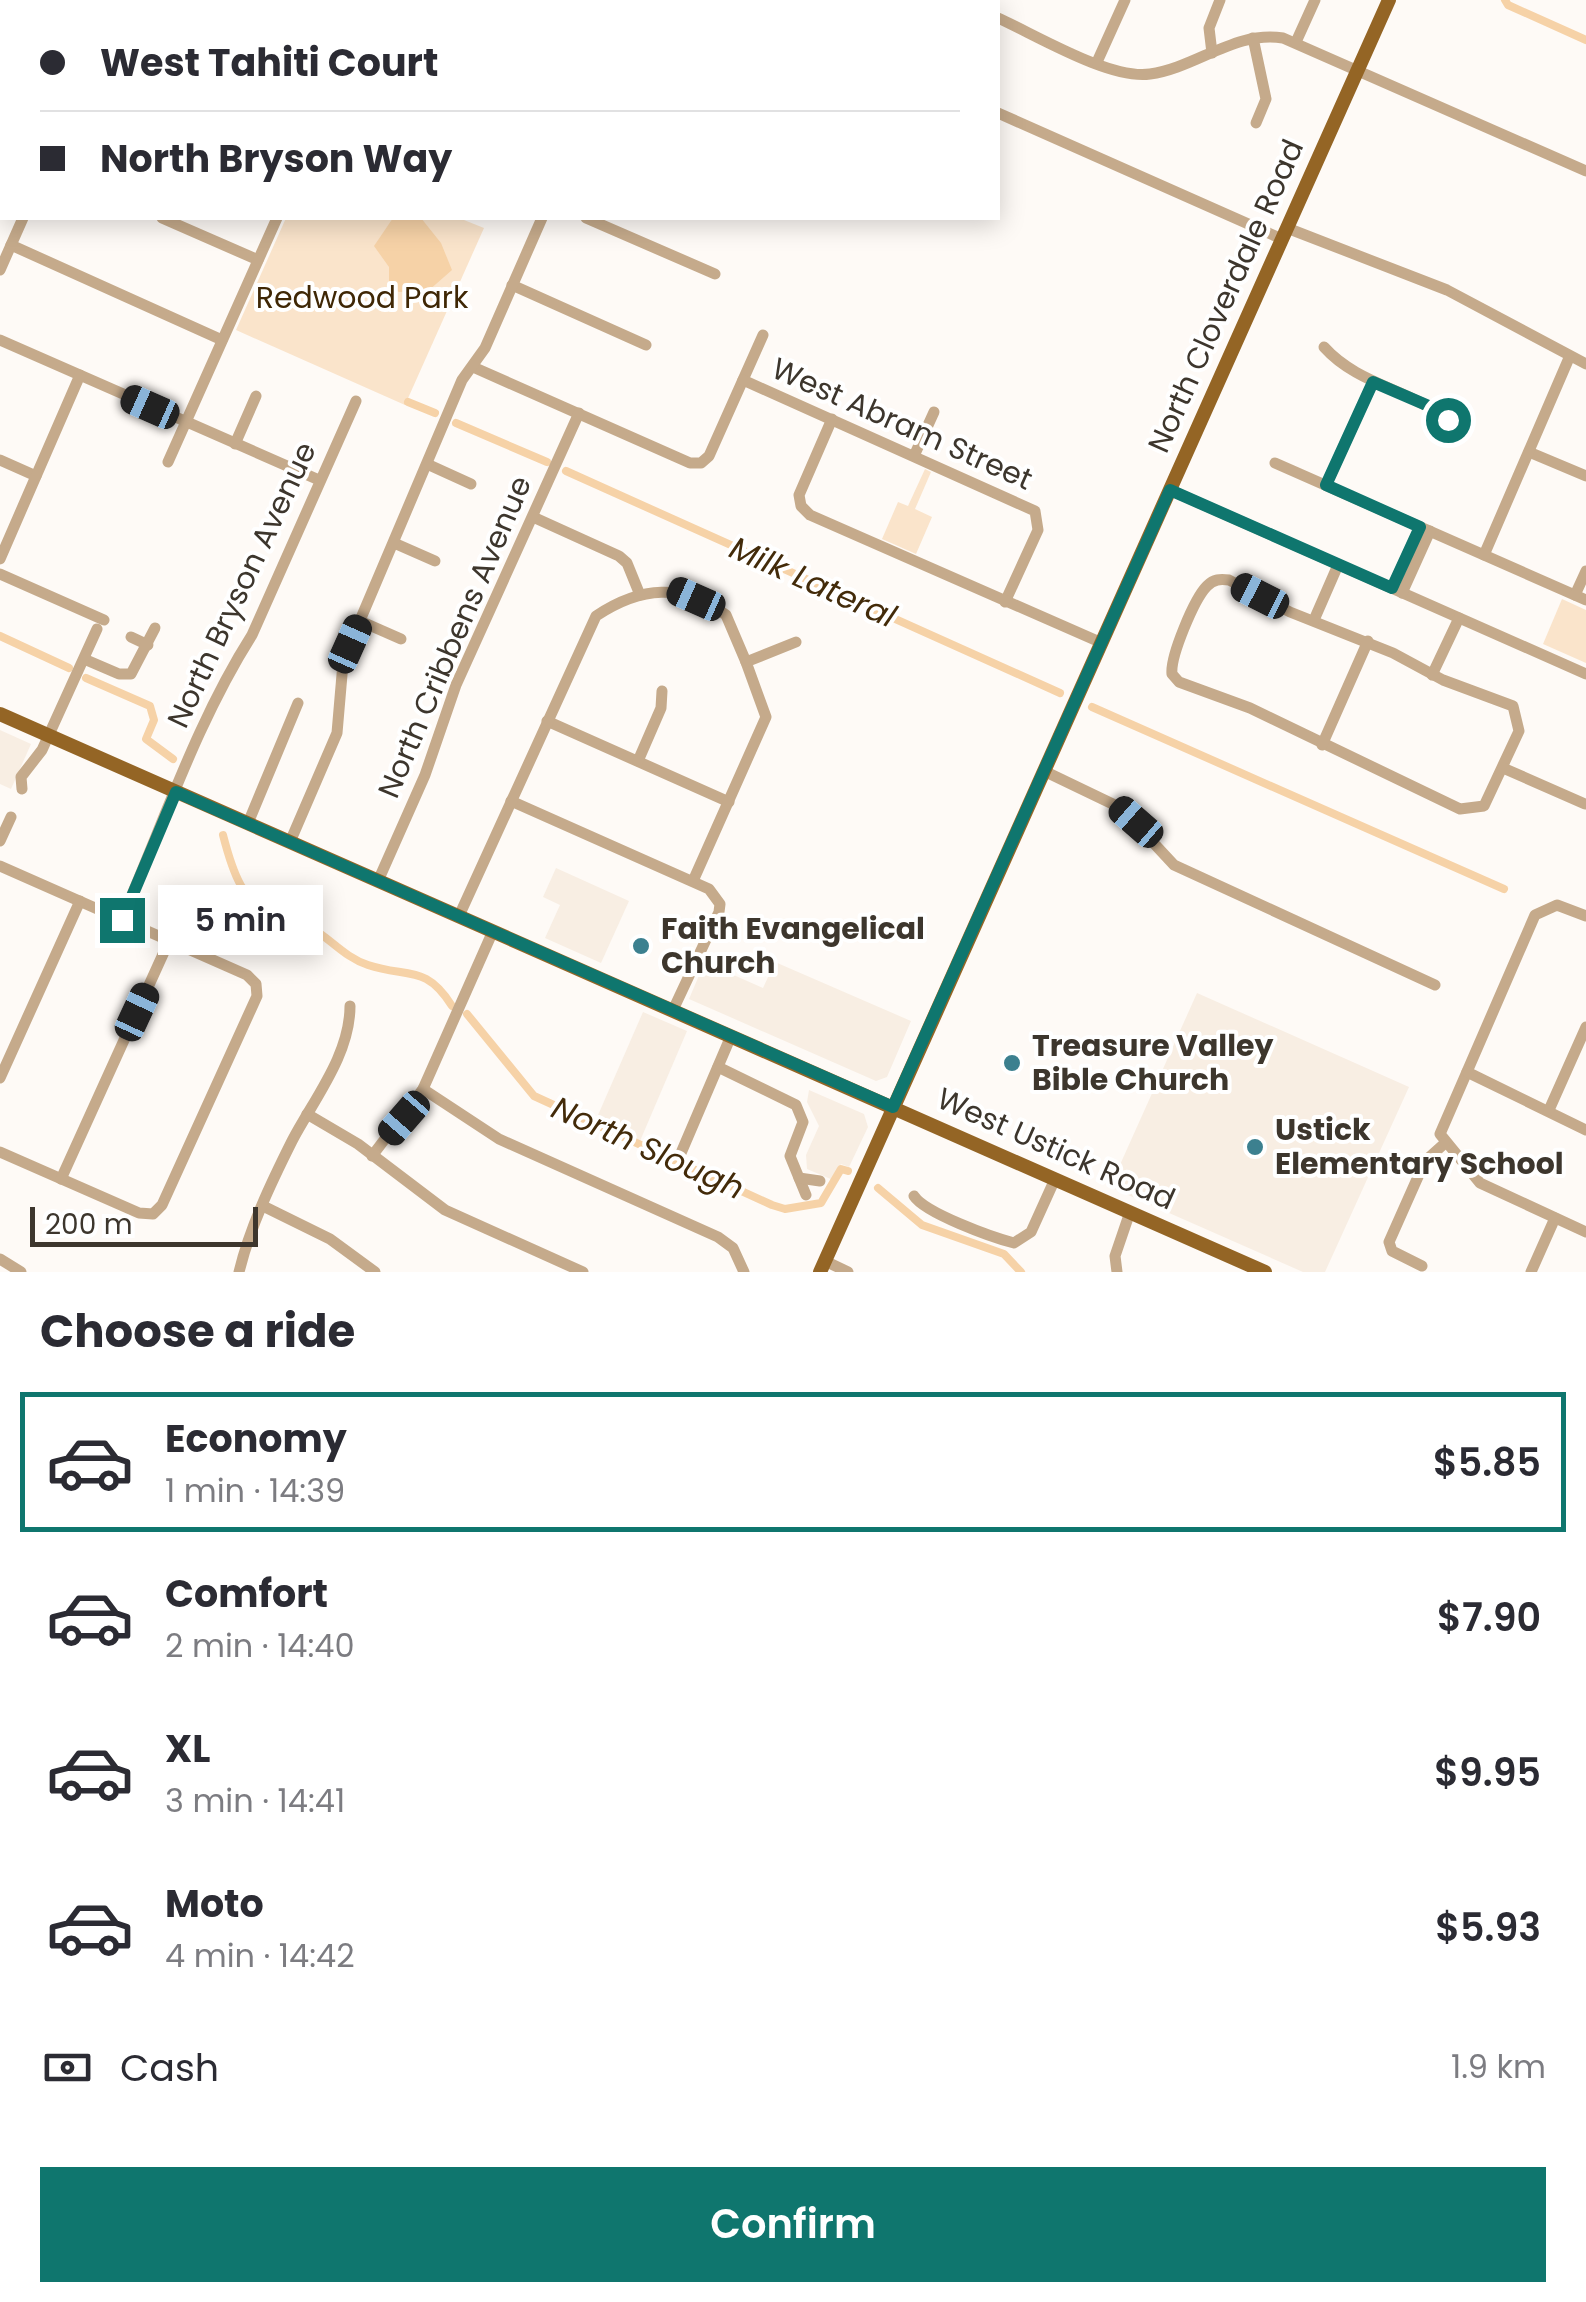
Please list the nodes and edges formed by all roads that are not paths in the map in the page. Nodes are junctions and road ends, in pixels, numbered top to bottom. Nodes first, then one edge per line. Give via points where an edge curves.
1 (1125, 0) edge
2 (1220, 0) edge
3 (1315, 0) edge
4 (1389, 0) edge
5 (1000, 19) edge
6 (1253, 38) junction
7 (1296, 42) junction
8 (1212, 53) junction
9 (1097, 62) junction
10 (1358, 70) junction
11 (1000, 115) edge
12 (1256, 123) dead end
13 (1586, 172) edge
14 (22, 220) edge
15 (167, 220) edge
16 (276, 220) edge
17 (541, 220) edge
18 (591, 220) edge
19 (1285, 234) junction
20 (11, 245) junction
21 (258, 260) junction
22 (0, 270) edge
23 (715, 274) dead end
24 (512, 285) junction
25 (763, 335) dead end
26 (0, 340) edge
27 (222, 340) junction
28 (646, 344) dead end
29 (1324, 347) dead end
30 (1569, 358) junction
31 (1586, 364) edge
32 (473, 366) junction
33 (80, 375) junction
34 (743, 380) junction
35 (1373, 382) junction
36 (256, 396) dead end
37 (356, 401) dead end
38 (934, 412) dead end
39 (579, 414) junction
40 (832, 419) junction
41 (1448, 420) dead end
42 (186, 422) junction
43 (235, 444) junction
44 (1529, 452) junction
45 (914, 456) junction
46 (0, 460) edge
47 (168, 462) dead end
48 (1275, 462) dead end
49 (427, 464) junction
50 (36, 476) junction
51 (1586, 476) edge
52 (318, 480) junction
53 (471, 484) dead end
54 (1326, 485) junction
55 (1170, 490) junction
56 (532, 517) junction
57 (1425, 529) junction
58 (394, 543) junction
59 (1484, 555) junction
60 (0, 559) edge
61 (435, 561) dead end
62 (1338, 565) junction
63 (1586, 571) edge
64 (0, 574) edge
65 (1397, 591) junction
66 (640, 595) junction
67 (1580, 598) edge
68 (1005, 602) junction
69 (1459, 618) junction
70 (1314, 620) junction
71 (360, 621) junction
72 (156, 628) dead end
73 (132, 637) dead end
74 (401, 638) dead end
75 (796, 642) dead end
76 (1368, 642) junction
77 (1102, 643) junction
78 (148, 645) junction
79 (84, 659) junction
80 (746, 662) junction
81 (1586, 674) edge
82 (1432, 676) junction
83 (662, 692) dead end
84 (298, 703) dead end
85 (0, 714) edge
86 (547, 721) junction
87 (49, 736) junction
88 (1322, 745) junction
89 (638, 761) junction
90 (1503, 768) junction
91 (1044, 771) junction
92 (22, 789) dead end
93 (176, 792) junction
94 (512, 800) junction
95 (729, 802) junction
96 (1585, 804) edge
97 (11, 817) dead end
98 (248, 823) junction
99 (0, 841) edge
100 (290, 842) junction
101 (0, 866) edge
102 (378, 881) junction
103 (693, 881) junction
104 (80, 901) junction
105 (460, 916) junction
106 (1586, 916) edge
107 (122, 920) junction
108 (493, 931) junction
109 (169, 941) junction
110 (1435, 985) dead end
111 (350, 1006) dead end
112 (673, 1010) junction
113 (1586, 1027) edge
114 (731, 1036) junction
115 (718, 1067) junction
116 (1466, 1072) junction
117 (0, 1078) edge
118 (424, 1089) junction
119 (893, 1107) junction
120 (1549, 1110) junction
121 (307, 1114) junction
122 (1586, 1130) edge
123 (1442, 1139) junction
124 (0, 1152) edge
125 (681, 1153) dead end
126 (372, 1156) junction
127 (799, 1178) junction
128 (61, 1179) junction
129 (1055, 1179) junction
130 (820, 1181) dead end
131 (806, 1195) dead end
132 (914, 1196) dead end
133 (263, 1206) junction
134 (1130, 1212) junction
135 (1555, 1218) junction
136 (1586, 1232) edge
137 (1, 1262) edge
138 (822, 1266) edge
139 (1422, 1266) dead end
140 (744, 1268) edge
141 (1247, 1268) edge
142 (21, 1272) edge
143 (239, 1272) edge
144 (375, 1272) edge
145 (583, 1272) edge
146 (848, 1272) edge
147 (1117, 1272) edge
148 (1265, 1272) edge
149 (1531, 1272) edge

1 - 9 street
2 - 8 street via 1210,28
3 - 7 street
4 - 10 main road, North Cloverdale Road
5 - 9 street
6 - 7 street
6 - 8 street
6 - 12 street via 1267,108
7 - 10 street
8 - 9 street via 1148,74
10 - 13 street
10 - 19 main road, North Cloverdale Road
11 - 19 street
14 - 20 street
15 - 21 street
16 - 21 street
17 - 24 street
18 - 23 street
19 - 30 street via 1447,290
19 - 55 main road, North Cloverdale Road
20 - 22 street
20 - 27 street
21 - 27 street
24 - 28 street
24 - 32 street
25 - 34 street
26 - 33 street
27 - 42 street
29 - 35 street
30 - 31 street
30 - 44 street
32 - 39 street
32 - 49 street
33 - 42 street
33 - 50 street
34 - 39 street via 700,463
34 - 40 street, West Abram Street
35 - 41 street
35 - 54 street
36 - 43 street
37 - 52 street, North Bryson Avenue
38 - 45 street
39 - 56 street, North Cribbens Avenue
40 - 45 street, West Abram Street
40 - 68 street via 799,496 801,506
42 - 43 street
42 - 47 street
43 - 52 street
44 - 51 street
44 - 59 street
45 - 68 street, West Abram Street via 1030,507 1039,517
46 - 50 street
48 - 54 street
49 - 53 street
49 - 58 street
50 - 60 street
52 - 93 street, North Bryson Avenue
54 - 57 street
55 - 62 street
55 - 77 main road, North Cloverdale Road
56 - 66 street via 619,556
56 - 102 street, North Cribbens Avenue
57 - 59 street
57 - 65 street
58 - 61 street
58 - 71 street
59 - 67 street
62 - 65 street
62 - 70 street
63 - 67 street
64 - 79 street via 100,625
65 - 69 street
66 - 80 street via 674,590 718,609
66 - 86 street via 596,616
68 - 77 street
69 - 81 street
69 - 82 street
70 - 76 street
70 - 88 street via 1229,580 1214,581 1188,624 1172,674 1186,687 1238,702
71 - 74 street
71 - 100 street via 343,664 338,734
72 - 78 street
73 - 78 street
75 - 80 street
76 - 82 street
76 - 88 street
77 - 91 main road, North Cloverdale Road
78 - 79 street via 131,674
79 - 87 street
80 - 95 street via 766,717
82 - 90 street via 1505,701 1518,713 1519,731
83 - 89 street via 662,708
84 - 98 street
85 - 87 main road, West Ustick Road
86 - 89 street
86 - 94 street
87 - 92 street via 25,769
87 - 93 main road, West Ustick Road
88 - 90 street via 1460,809 1477,810 1489,800
89 - 95 street
90 - 96 street
91 - 110 street via 1121,808 1174,866
91 - 119 main road, North Cloverdale Road
93 - 98 main road, West Ustick Road
93 - 107 street, North Bryson Avenue
94 - 103 street
94 - 105 street
95 - 103 street
97 - 99 street
98 - 100 main road, West Ustick Road
100 - 102 main road, West Ustick Road
101 - 104 street
102 - 105 main road, West Ustick Road
103 - 112 street via 716,896 718,912
104 - 107 street
104 - 117 street
105 - 108 main road, West Ustick Road
106 - 116 street via 1548,907 1531,922
107 - 109 street
108 - 112 main road, West Ustick Road
108 - 118 street
109 - 128 street
109 - 128 street via 256,984 257,996 153,1214
111 - 121 street via 347,1040
112 - 114 main road, West Ustick Road
113 - 120 street
114 - 115 street
114 - 119 main road, West Ustick Road
115 - 125 street
115 - 127 street via 796,1104 803,1122 790,1156
116 - 120 street
116 - 123 street
118 - 126 street
118 - 140 street via 499,1140 718,1237 734,1248
119 - 129 main road, West Ustick Road
119 - 138 main road, North Cloverdale Road
120 - 122 street
121 - 126 street
121 - 133 street
123 - 135 street via 1480,1182
123 - 139 street via 1425,1161 1389,1246
124 - 128 street
126 - 145 street via 445,1210
127 - 130 street
127 - 131 street
129 - 132 street via 1032,1232 1014,1243 934,1214
129 - 134 main road, West Ustick Road
133 - 143 street
133 - 144 street
134 - 141 main road, West Ustick Road
134 - 147 street via 1115,1256
135 - 136 street
135 - 149 street
137 - 142 street
138 - 146 street
141 - 148 main road, West Ustick Road

